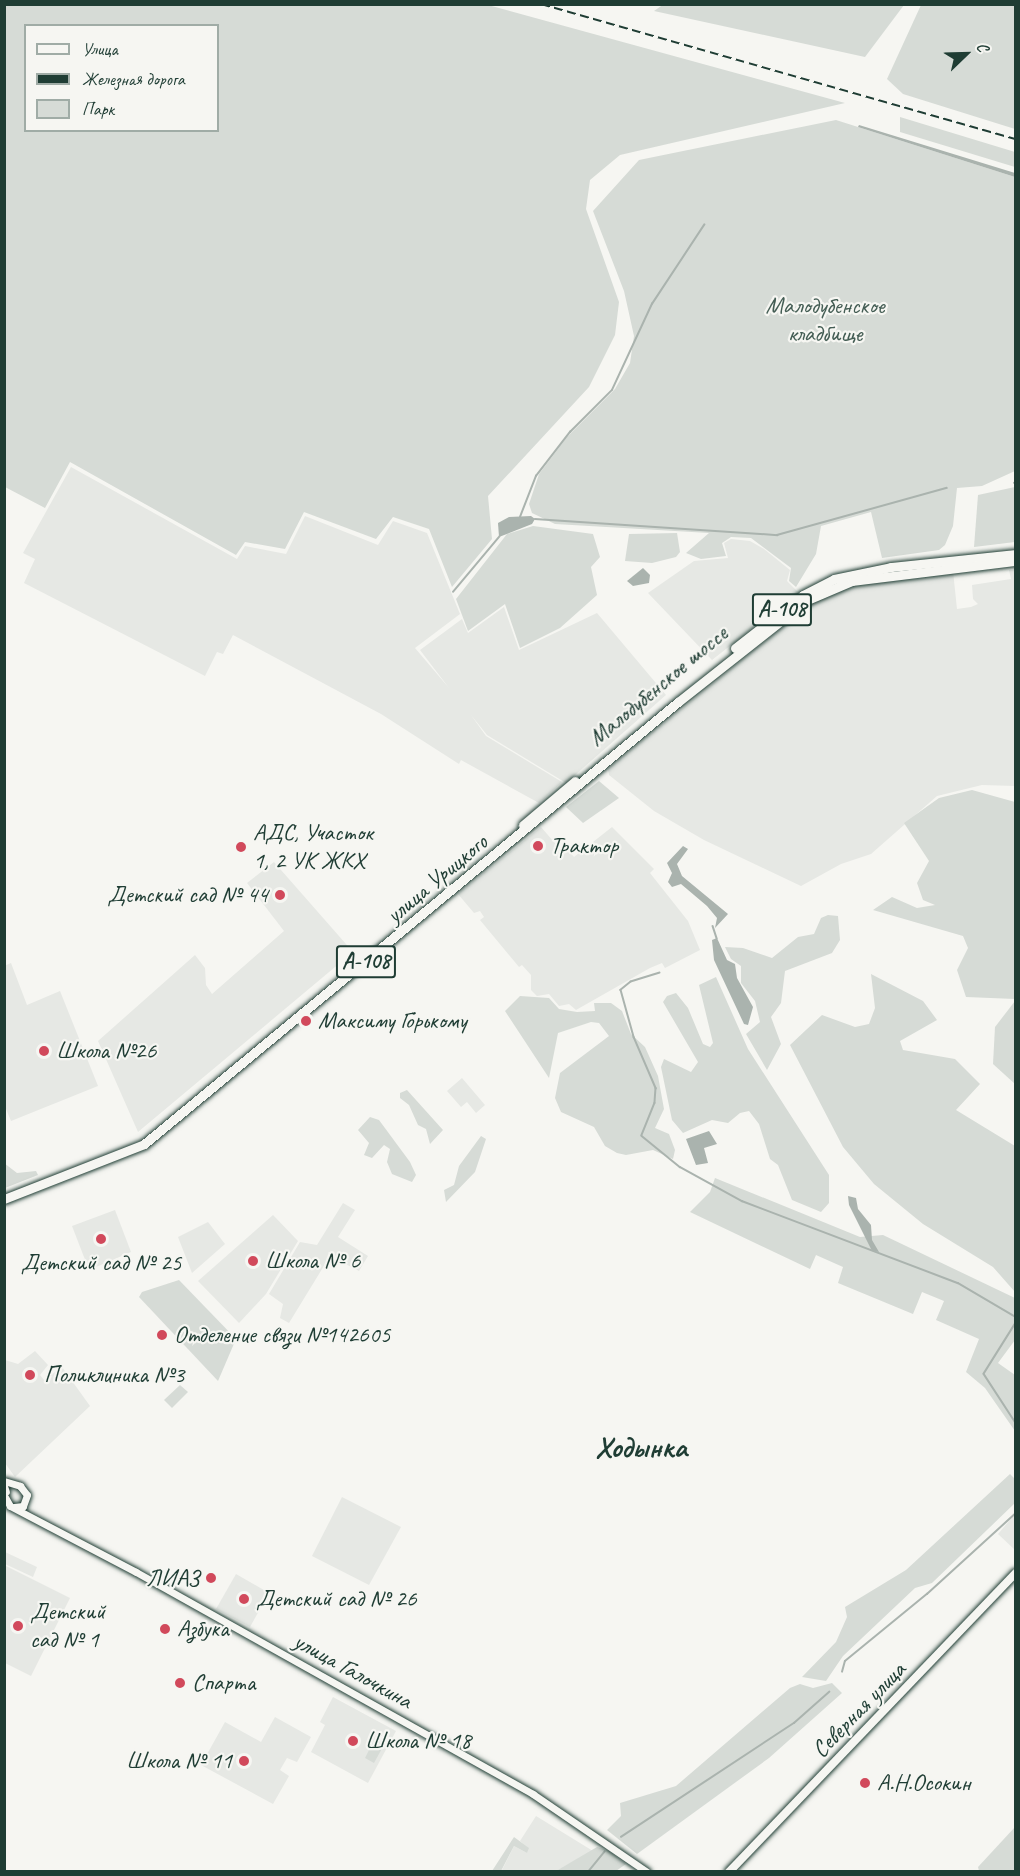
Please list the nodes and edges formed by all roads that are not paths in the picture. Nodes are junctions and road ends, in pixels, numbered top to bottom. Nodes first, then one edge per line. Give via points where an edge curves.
1 (1016, 554) edge
2 (1016, 561) edge
3 (596, 768) junction
4 (4, 1199) edge
5 (4, 1481) edge
6 (14, 1485) junction
7 (5, 1493) edge
8 (27, 1498) junction
9 (10, 1507) edge
10 (33, 1515) junction
11 (1016, 1573) edge
12 (647, 1872) edge
13 (729, 1872) edge

1 - 3 highway, Малодубенское шоссе / А-108 via 868,571 819,585 762,626
2 - 3 highway, Малодубенское шоссе / А-108 via 869,577 822,591 765,631
3 - 4 highway, улица Урицкого / А-108 via 131,1150
5 - 6 street
6 - 7 street
6 - 8 street via 24,1489
7 - 9 street
8 - 9 street via 22,1506
8 - 10 street
9 - 10 street, улица Галочкина
10 - 12 street, улица Галочкина via 533,1794
11 - 13 main road, Северная улица

